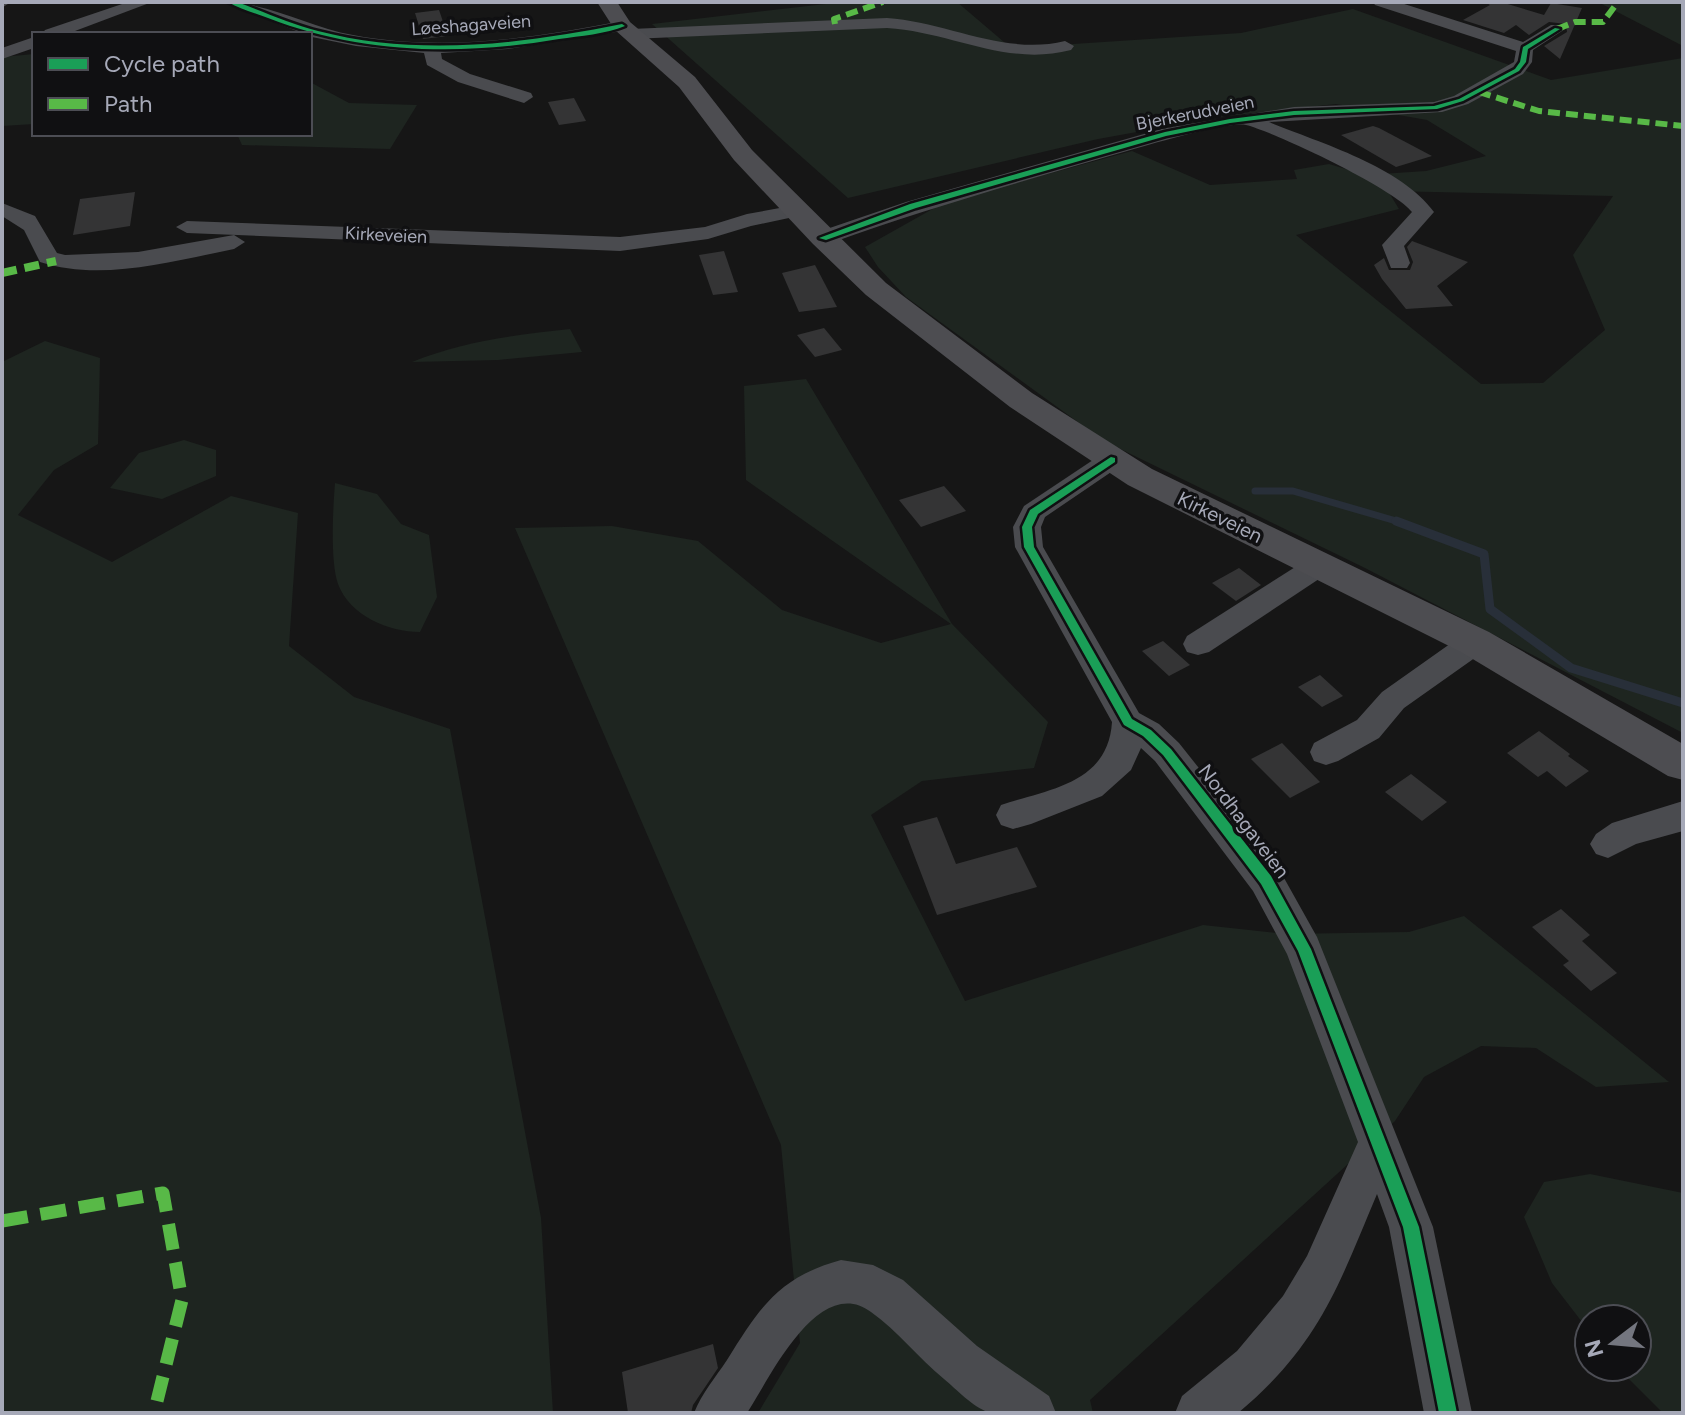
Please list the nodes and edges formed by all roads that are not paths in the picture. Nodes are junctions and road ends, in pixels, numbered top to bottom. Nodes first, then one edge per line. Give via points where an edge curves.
1 (144, 2) edge
2 (1381, 2) edge
3 (242, 4) edge
4 (620, 20) edge
5 (1557, 29) dead end
6 (57, 32) edge
7 (32, 43) edge
8 (1065, 46) dead end
9 (1525, 48) junction
10 (432, 49) junction
11 (2, 54) edge
12 (524, 97) dead end
13 (1249, 120) junction
14 (2, 209) edge
15 (796, 211) junction
16 (187, 227) dead end
17 (268, 231) junction
18 (823, 238) junction
19 (1399, 263) dead end
20 (1111, 460) junction
21 (1321, 564) junction
22 (1475, 642) junction
23 (1198, 644) dead end
24 (1128, 722) junction
25 (1326, 752) dead end
26 (1683, 764) edge
27 (1013, 815) dead end
28 (1683, 815) edge
29 (1608, 844) dead end
30 (1380, 1143) junction
31 (718, 1413) edge
32 (1032, 1413) edge
33 (1199, 1413) edge
34 (1448, 1413) edge

1 - 6 street
2 - 9 street
3 - 10 street, Løeshagaveien via 318,33
4 - 8 street via 876,22 927,27 1021,52
4 - 10 street, Løeshagaveien via 501,43
4 - 15 main road, Kirkeveien via 687,82 743,155
5 - 9 street, Bjerkerudveien
7 - 11 street
9 - 13 street, Bjerkerudveien via 1517,70 1435,108 1294,113
10 - 12 street, Løeshagaveien via 433,61 447,71
13 - 18 street, Bjerkerudveien via 1165,134 913,206
13 - 19 street via 1412,196 1423,212 1393,245
14 - 17 street, Kirkeveien via 17,212 30,223 51,259 69,263 200,249
15 - 17 street, Kirkeveien via 708,233 620,244
15 - 18 main road, Kirkeveien
16 - 17 street
18 - 20 main road, Kirkeveien via 919,324
20 - 21 main road, Kirkeveien
20 - 24 street, Nordhagaveien via 1034,512 1027,527 1029,547
21 - 22 main road, Kirkeveien
21 - 23 street
22 - 25 street via 1393,700 1368,729
22 - 26 main road, Kirkeveien
24 - 27 street via 1121,759 1097,782 1061,802
24 - 30 street, Nordhagaveien via 1167,752 1266,880 1304,949
28 - 29 street via 1659,827 1616,836
30 - 33 street via 1322,1272 1281,1338
30 - 34 street, Nordhagaveien via 1411,1227
31 - 32 street via 784,1314 810,1293 838,1282 863,1283 889,1297 946,1350

